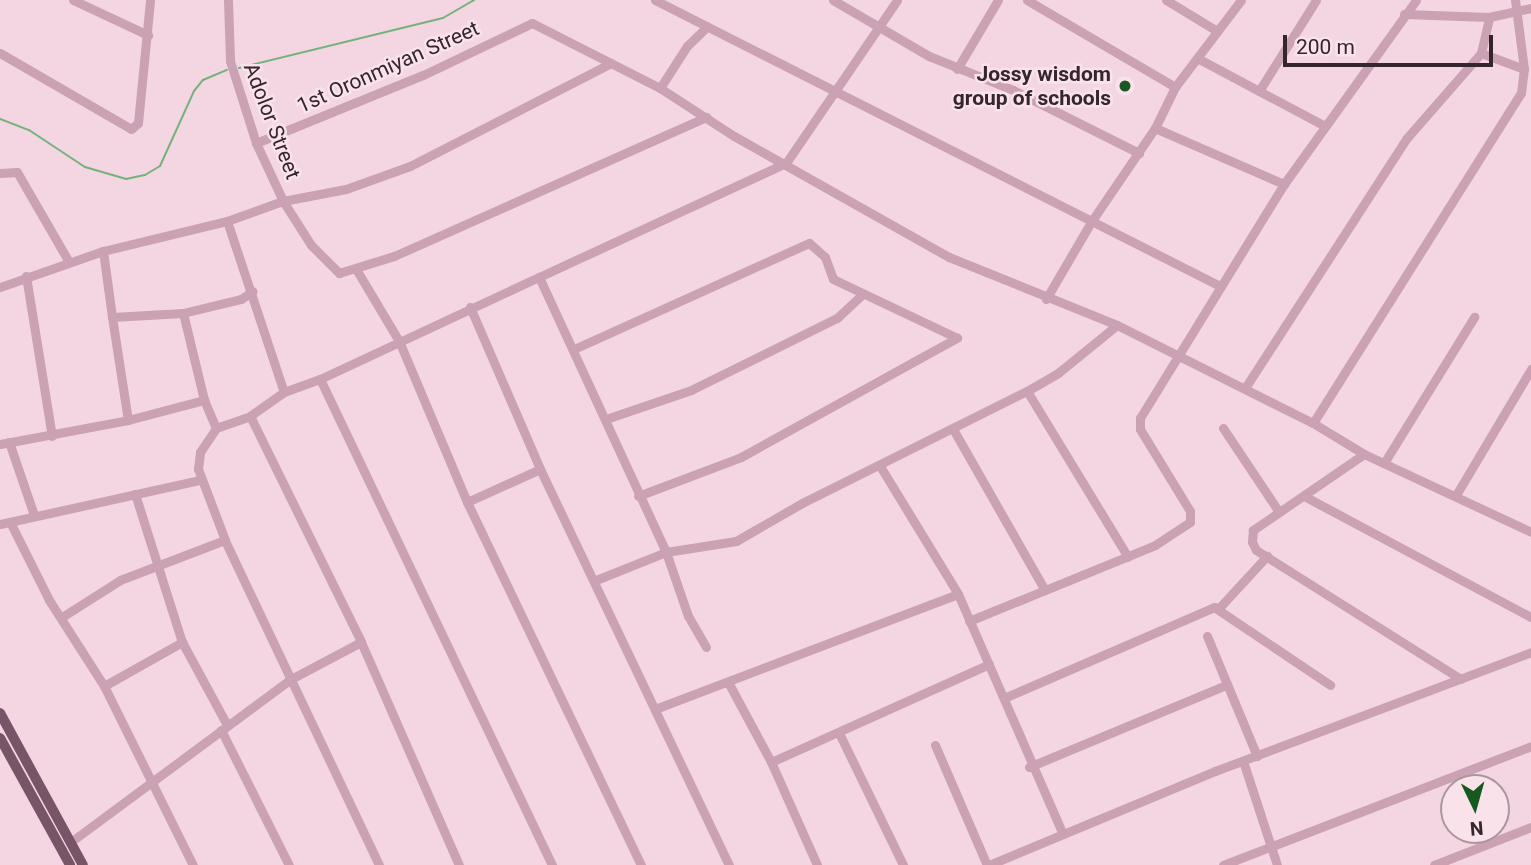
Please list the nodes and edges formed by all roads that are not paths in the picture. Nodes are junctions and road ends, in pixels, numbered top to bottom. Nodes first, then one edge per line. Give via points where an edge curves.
1 (73, 0) edge
2 (150, 0) edge
3 (228, 0) edge
4 (833, 0) edge
5 (897, 0) edge
6 (998, 0) edge
7 (1027, 0) edge
8 (1166, 0) edge
9 (1241, 0) edge
10 (1316, 0) edge
11 (1416, 0) edge
12 (1515, 0) edge
13 (657, 1) edge
14 (1531, 8) edge
15 (1515, 11) junction
16 (1404, 15) junction
17 (1489, 17) junction
18 (707, 27) junction
19 (882, 28) junction
20 (1217, 31) junction
21 (148, 35) junction
22 (0, 53) edge
23 (1481, 53) junction
24 (1199, 59) junction
25 (611, 63) junction
26 (957, 69) junction
27 (1524, 69) junction
28 (1175, 87) junction
29 (660, 88) junction
30 (1259, 91) junction
31 (833, 93) junction
32 (706, 117) junction
33 (1323, 125) junction
34 (1155, 128) junction
35 (256, 143) junction
36 (1139, 153) junction
37 (786, 163) junction
38 (0, 173) edge
39 (1284, 184) junction
40 (283, 201) junction
41 (227, 220) junction
42 (1091, 222) junction
43 (103, 251) junction
44 (69, 262) junction
45 (356, 269) junction
46 (26, 276) junction
47 (539, 277) junction
48 (1219, 285) junction
49 (0, 288) edge
50 (253, 291) junction
51 (862, 295) junction
52 (1046, 299) junction
53 (470, 307) junction
54 (183, 313) junction
55 (112, 317) junction
56 (1474, 317) dead end
57 (1117, 325) junction
58 (399, 341) junction
59 (574, 349) junction
60 (1178, 355) junction
61 (1531, 369) edge
62 (320, 379) junction
63 (1245, 387) junction
64 (1027, 391) junction
65 (284, 392) junction
66 (204, 400) junction
67 (250, 416) junction
68 (606, 419) junction
69 (128, 420) junction
70 (1313, 423) junction
71 (216, 428) junction
72 (1223, 428) dead end
73 (953, 429) junction
74 (52, 436) junction
75 (4, 443) edge
76 (1364, 454) junction
77 (1384, 463) junction
78 (880, 466) junction
79 (540, 469) junction
80 (200, 480) junction
81 (135, 494) junction
82 (1456, 495) junction
83 (638, 496) junction
84 (1304, 496) junction
85 (467, 502) junction
86 (1279, 512) junction
87 (34, 515) junction
88 (5, 523) edge
89 (1531, 533) edge
90 (225, 540) junction
91 (667, 552) junction
92 (1267, 556) junction
93 (1129, 557) junction
94 (158, 566) junction
95 (596, 580) junction
96 (1045, 590) junction
97 (958, 594) junction
98 (1219, 608) junction
99 (62, 617) junction
100 (1531, 617) edge
101 (969, 621) junction
102 (1208, 636) dead end
103 (182, 642) junction
104 (360, 642) junction
105 (706, 647) dead end
106 (1531, 652) edge
107 (989, 664) junction
108 (291, 679) junction
109 (1461, 679) junction
110 (728, 682) junction
111 (104, 685) junction
112 (1226, 685) junction
113 (1330, 685) dead end
114 (1004, 698) junction
115 (655, 709) junction
116 (0, 713) edge
117 (224, 728) junction
118 (839, 733) junction
119 (0, 738) edge
120 (935, 745) dead end
121 (1531, 746) edge
122 (1257, 756) junction
123 (1242, 761) junction
124 (771, 762) junction
125 (1029, 767) junction
126 (152, 780) junction
127 (1531, 827) edge
128 (1063, 834) junction
129 (72, 841) junction
130 (1268, 847) junction
131 (1016, 854) junction
132 (70, 865) edge
133 (83, 865) edge
134 (193, 865) edge
135 (289, 865) edge
136 (379, 865) edge
137 (459, 865) edge
138 (552, 865) edge
139 (641, 865) edge
140 (729, 865) edge
141 (817, 865) edge
142 (903, 865) edge
143 (988, 865) edge
144 (1021, 865) edge
145 (1223, 865) edge
146 (1277, 865) edge
147 (1434, 865) edge

1 - 21 street
2 - 21 street
3 - 35 street, Adolor Street via 230,61
4 - 19 street
5 - 19 street
6 - 26 street
7 - 28 street
8 - 20 street
9 - 20 street
10 - 30 street
11 - 16 street
12 - 15 street
13 - 18 street
14 - 15 street
15 - 17 street
15 - 27 street
16 - 17 street
16 - 33 street
17 - 23 street
18 - 29 street via 687,46
18 - 31 street
19 - 26 street
19 - 31 street
20 - 24 street
21 - 22 street via 138,123 126,129
23 - 27 street
23 - 63 street via 1406,139
24 - 28 street
24 - 30 street
25 - 29 street
25 - 35 street, 1st Oronmiyan Street via 532,23 423,75
25 - 40 street via 410,166 346,189
26 - 36 street via 1013,90
27 - 70 street via 1521,93 1502,130
28 - 34 street
29 - 32 street
30 - 33 street
31 - 37 street
31 - 42 street
32 - 37 street
32 - 45 street
33 - 39 street
34 - 36 street
34 - 39 street
35 - 40 street, Adolor Street
36 - 42 street
37 - 47 street
37 - 52 street via 949,257
38 - 44 street via 16,172
39 - 48 street
40 - 41 street
40 - 45 street, Adolor Street via 311,245 339,273
41 - 43 street
41 - 50 street
42 - 48 street
42 - 52 street
43 - 44 street
43 - 55 street
44 - 46 street
45 - 58 street
46 - 49 street
46 - 74 street
47 - 53 street
47 - 59 street
48 - 60 street
50 - 54 street via 241,299
50 - 65 street
51 - 59 street via 834,279 825,257 809,243
51 - 68 street via 837,318 691,390
51 - 83 street via 957,338 741,457
52 - 57 street
53 - 58 street
53 - 79 street
54 - 55 street
54 - 66 street
55 - 69 street
56 - 77 street
57 - 60 street
57 - 64 street via 1058,373
58 - 62 street
58 - 85 street
59 - 68 street
60 - 63 street
60 - 93 street via 1139,424 1190,511 1190,522
61 - 82 street
62 - 65 street
62 - 138 street
63 - 70 street
64 - 73 street
64 - 93 street
65 - 67 street
66 - 69 street
66 - 71 street
67 - 71 street
67 - 104 street
68 - 83 street
69 - 74 street
70 - 76 street
71 - 80 street via 200,452
72 - 86 street
73 - 78 street
73 - 96 street
74 - 75 street
75 - 87 street
76 - 77 street
76 - 84 street
77 - 82 street
78 - 91 street via 736,541
78 - 97 street
79 - 85 street
79 - 95 street
80 - 81 street
80 - 90 street
81 - 87 street
81 - 94 street
82 - 89 street
83 - 91 street
84 - 86 street
84 - 100 street
85 - 139 street
86 - 92 street via 1254,530 1252,542
87 - 88 street
88 - 99 street
90 - 94 street
90 - 108 street
91 - 95 street
91 - 105 street via 684,607
92 - 98 street
92 - 109 street
93 - 96 street
94 - 99 street via 120,580
94 - 103 street
95 - 115 street
96 - 101 street
97 - 101 street
97 - 110 street
98 - 113 street
98 - 114 street
99 - 111 street
101 - 107 street
102 - 112 street
103 - 111 street
103 - 117 street
104 - 108 street
104 - 137 street
106 - 109 street
107 - 114 street
107 - 118 street
108 - 117 street
108 - 136 street
109 - 122 street
110 - 115 street
110 - 124 street
111 - 126 street
112 - 122 street
112 - 125 street
114 - 125 street
115 - 140 street
116 - 129 main road
117 - 126 street
117 - 135 street
118 - 124 street
118 - 142 street
119 - 132 main road
120 - 143 street
121 - 130 street
122 - 123 street
123 - 128 street
123 - 130 street
124 - 141 street
125 - 128 street
126 - 129 street
126 - 134 street
127 - 147 street
128 - 131 street
129 - 133 main road
130 - 145 street
130 - 146 street
131 - 143 street
131 - 144 street

